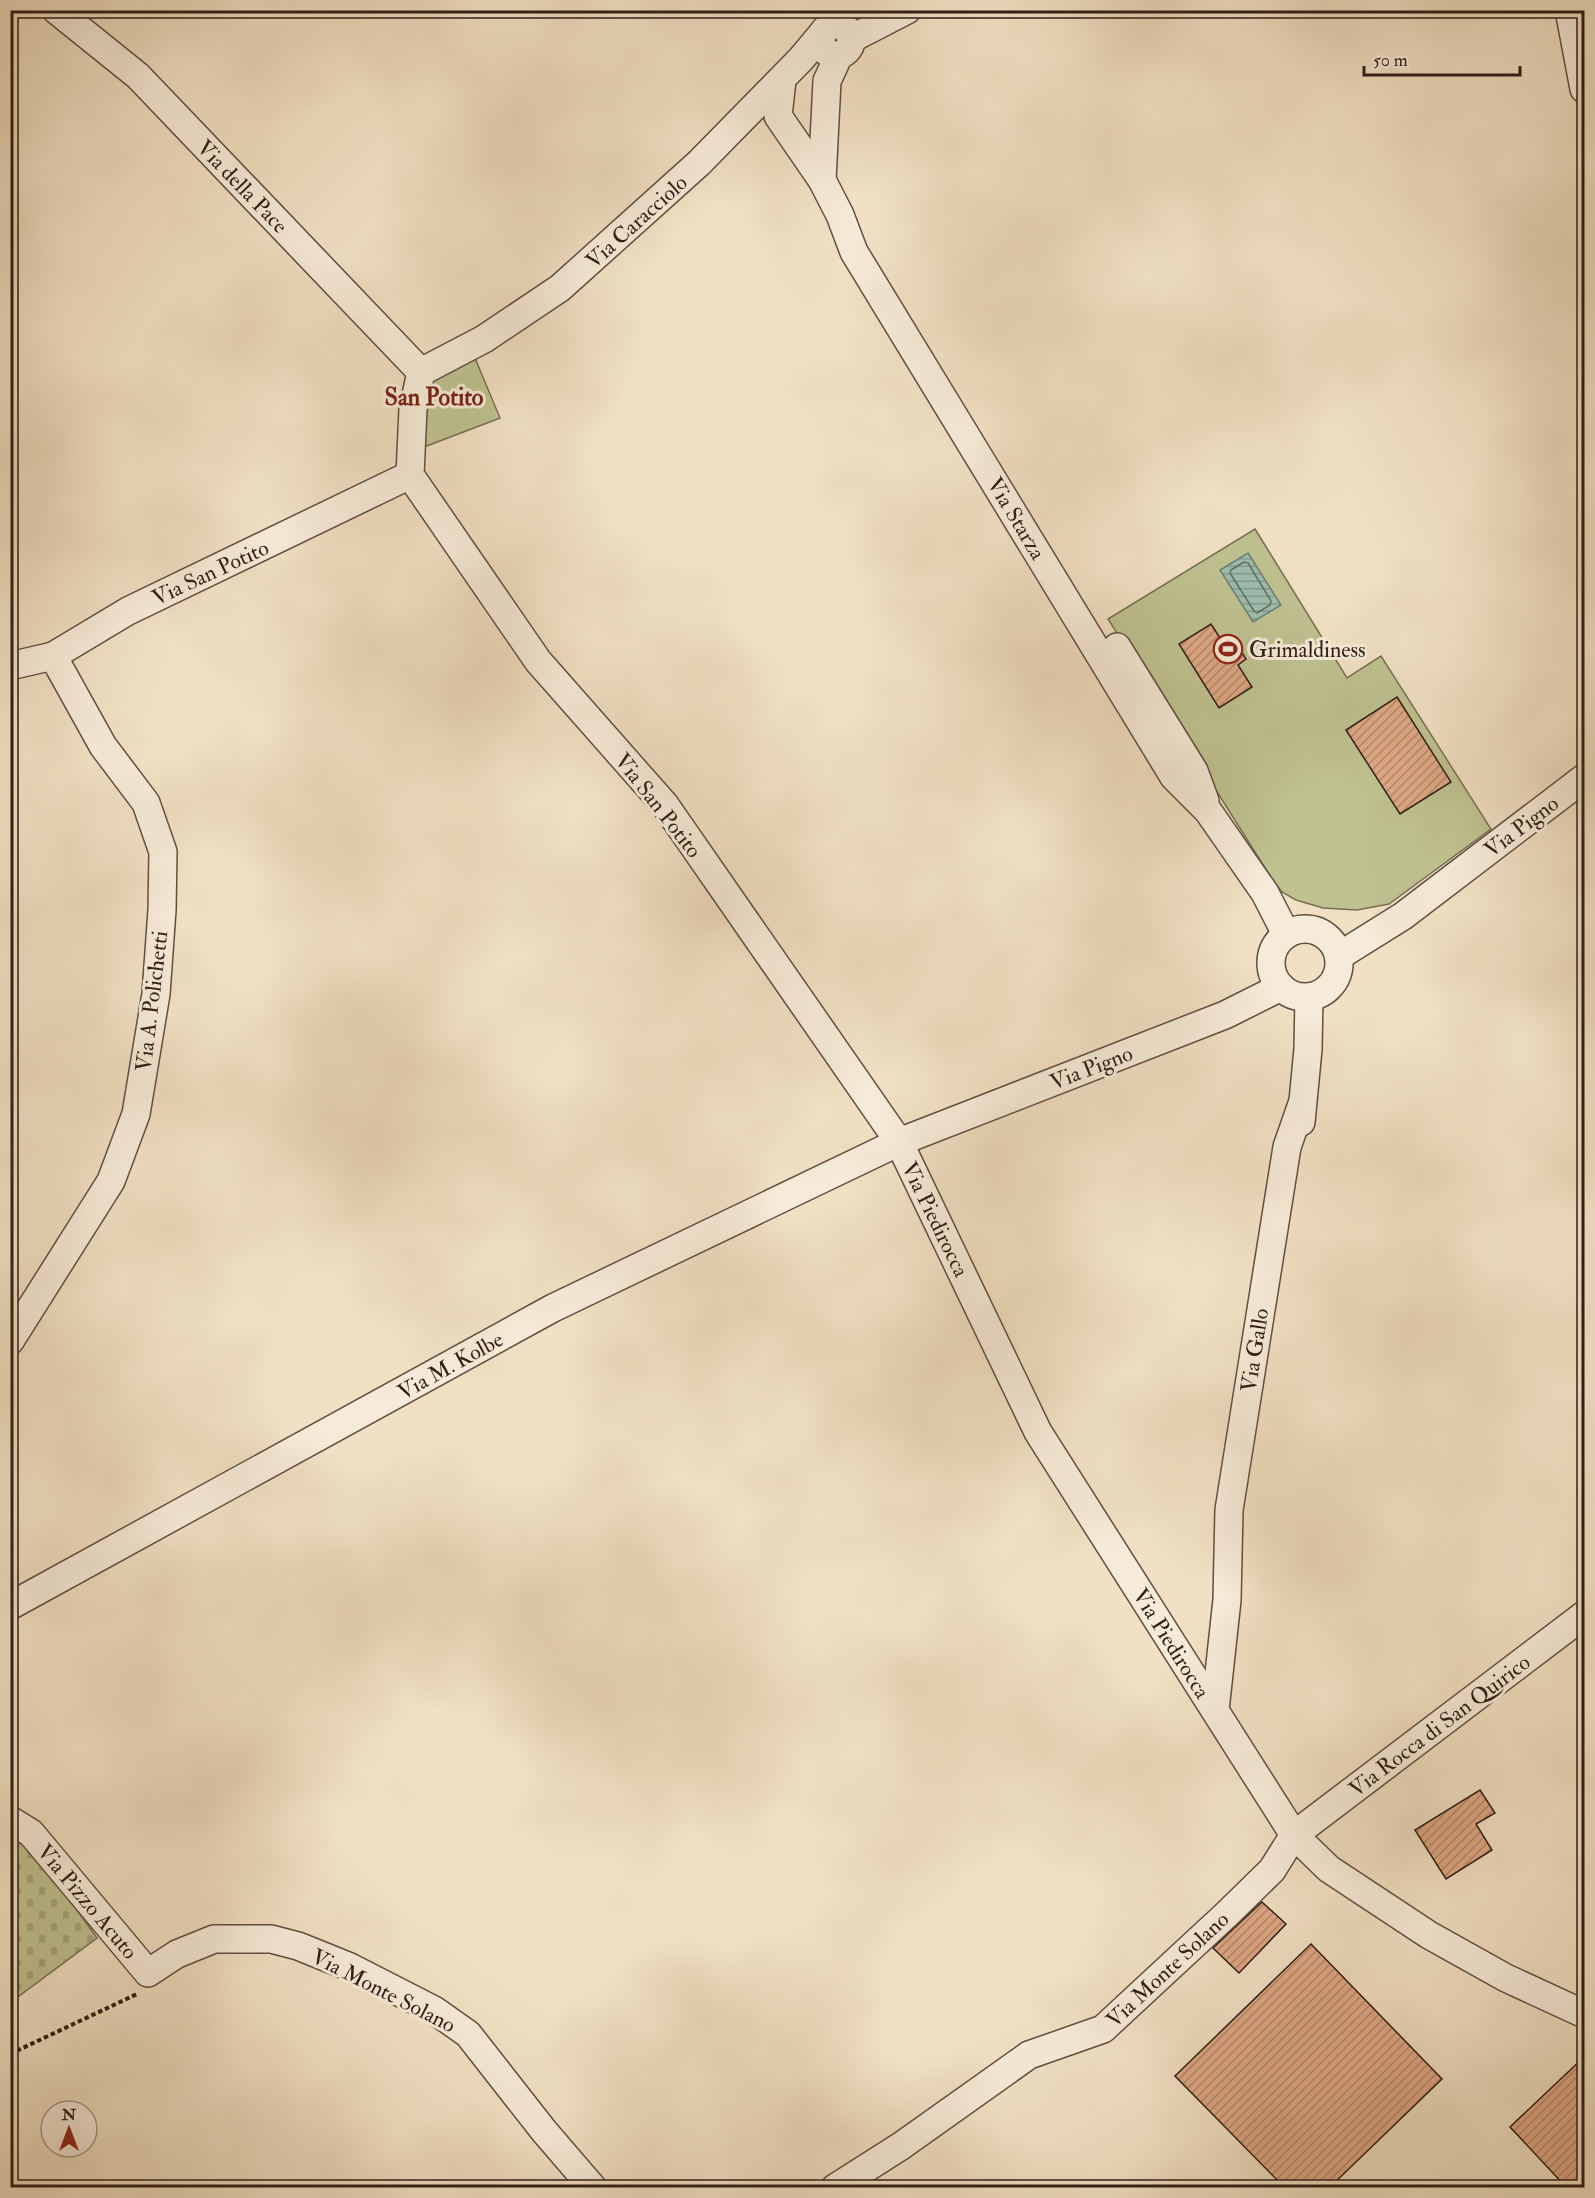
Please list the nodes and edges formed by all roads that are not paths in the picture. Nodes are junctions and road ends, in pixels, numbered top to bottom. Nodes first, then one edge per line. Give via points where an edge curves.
1 (56, 10) edge
2 (907, 10) edge
3 (1569, 10) edge
4 (836, 33) edge
5 (782, 80) junction
6 (1584, 89) edge
7 (822, 180) junction
8 (421, 372) junction
9 (410, 475) junction
10 (53, 656) junction
11 (10, 666) edge
12 (1584, 778) edge
13 (1286, 934) junction
14 (1339, 956) junction
15 (1281, 987) junction
16 (1309, 997) junction
17 (899, 1142) junction
18 (10, 1341) edge
19 (10, 1606) edge
20 (1584, 1615) edge
21 (1215, 1710) junction
22 (10, 1820) edge
23 (1294, 1835) junction
24 (148, 1973) joint
25 (1584, 2014) edge
26 (593, 2187) edge
27 (835, 2187) edge

1 - 8 street, Via della Pace via 138,76
2 - 4 street
3 - 6 street
4 - 5 street, Via Caracciolo
4 - 7 street, Via Starza via 827,81
5 - 7 street, Via Starza via 778,116
5 - 8 street, Via Caracciolo via 699,163 560,288 484,339
7 - 13 street, Via Starza via 840,216 868,249 1194,771 1208,811 1265,893
8 - 9 street via 413,409
9 - 10 street, Via San Potito via 128,611
9 - 17 street, Via San Potito via 538,661 665,805
10 - 11 street, Via San Potito
10 - 18 street, Via A. Polichetti via 103,746 146,803 163,852 162,910 156,994 136,1114 111,1181
12 - 14 street, Via Pigno via 1403,916
13 - 14 street via 1313,929 1327,936
13 - 15 street via 1272,953 1271,971
14 - 16 street via 1336,978 1322,993
15 - 16 street via 1290,994
15 - 17 street, Via Pigno via 1225,1015
16 - 21 street, Via Gallo via 1300,1148 1247,1504 1227,1600
17 - 19 street, Via M. Kolbe via 553,1308
17 - 21 street, Via Piedirocca via 1038,1432
20 - 23 street, Via Rocca di San Quirico
21 - 23 street, Via Piedirocca
22 - 24 street, Via Pizzo Acuto via 31,1833
23 - 25 street, Via Piedirocca via 1329,1869 1429,1935 1506,1978
23 - 27 street, Via Monte Solano via 1272,1870 1103,2029 1029,2055 901,2146
24 - 26 street, Via Monte Solano via 177,1954 214,1939 271,1939 350,1967 434,2010 468,2034

